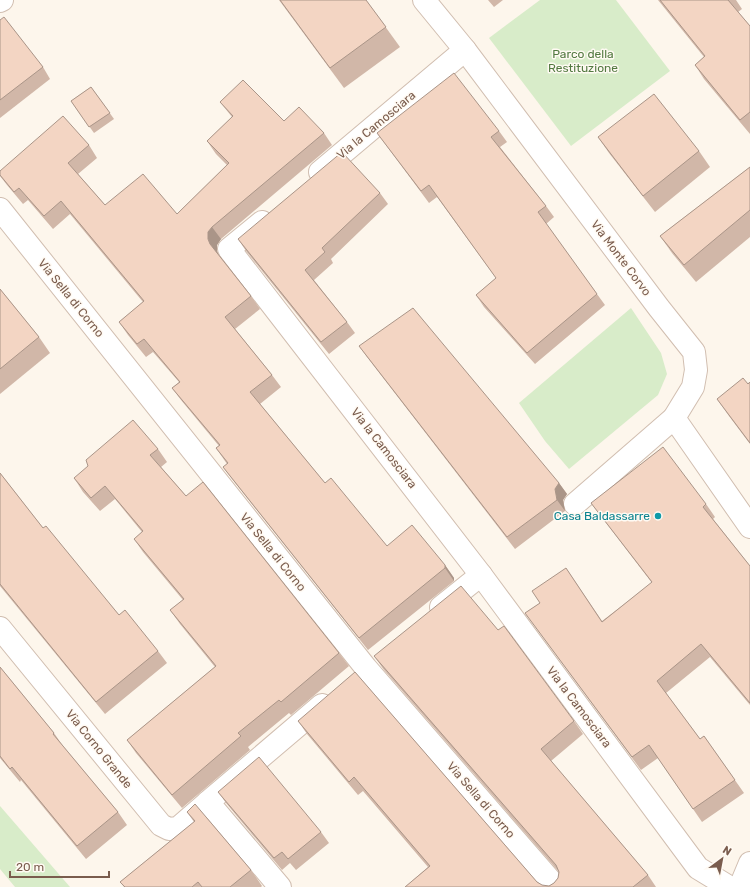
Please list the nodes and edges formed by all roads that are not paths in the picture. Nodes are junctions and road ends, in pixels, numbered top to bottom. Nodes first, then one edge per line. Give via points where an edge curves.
1 (424, 0) edge
2 (465, 50) junction
3 (308, 183) edge
4 (278, 208) edge
5 (0, 209) edge
6 (674, 418) junction
7 (575, 504) dead end
8 (750, 527) edge
9 (481, 575) junction
10 (426, 619) edge
11 (0, 628) edge
12 (384, 653) edge
13 (366, 668) junction
14 (208, 802) junction
15 (750, 863) edge
16 (280, 887) edge
17 (556, 887) edge
18 (729, 887) edge
19 (740, 887) edge

1 - 2 street, Via Monte Corvo
2 - 3 street, Via la Camosciara
2 - 6 street, Via Monte Corvo via 694,352 696,370 693,387
4 - 9 street, Via la Camosciara via 229,249
5 - 13 street, Via Sella di Corno
6 - 7 street, Via Monte Corvo
6 - 8 street
9 - 10 street
9 - 18 street, Via la Camosciara via 698,868
11 - 14 street, Via Corno Grande via 161,825 169,829 178,828
12 - 13 street, Via Corno Grande
13 - 14 street, Via Corno Grande
13 - 17 street, Via Sella di Corno
14 - 16 street
15 - 19 street

